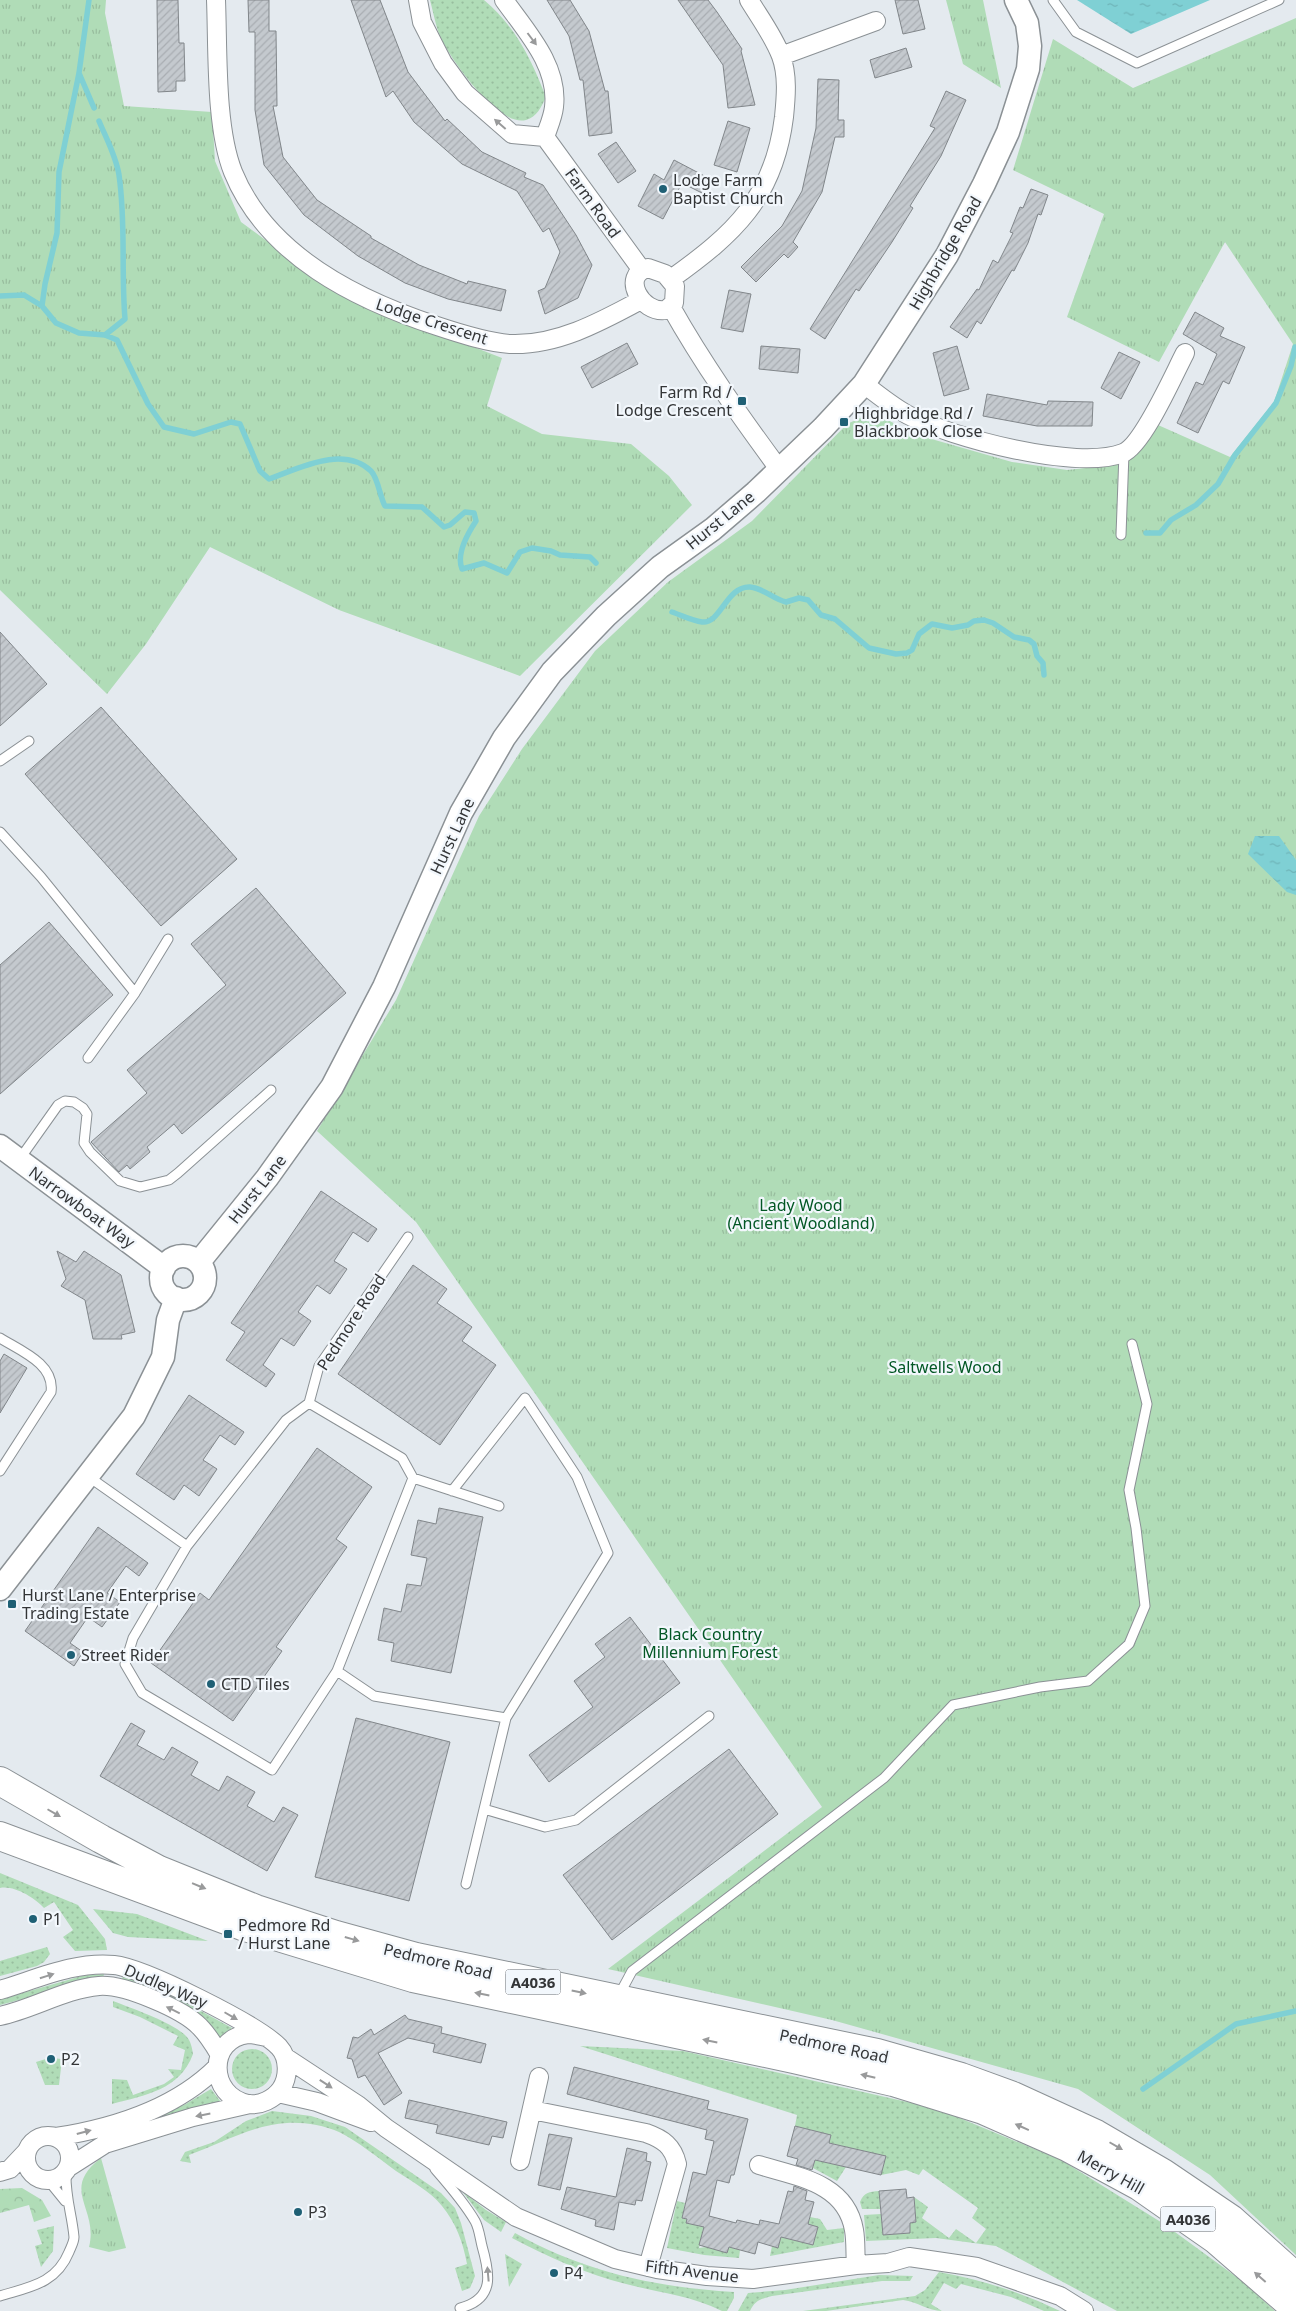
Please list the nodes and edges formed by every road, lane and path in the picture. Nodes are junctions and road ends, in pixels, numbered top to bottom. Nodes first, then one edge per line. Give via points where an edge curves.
1 (216, 0) edge
2 (418, 0) edge
3 (504, 0) edge
4 (749, 0) edge
5 (1016, 0) edge
6 (1053, 0) edge
7 (1279, 0) edge
8 (876, 21) dead end
9 (781, 56) junction
10 (545, 137) junction
11 (641, 269) junction
12 (671, 279) junction
13 (642, 300) junction
14 (671, 307) junction
15 (1185, 353) dead end
16 (864, 384) junction
17 (1124, 453) junction
18 (779, 469) junction
19 (1120, 534) dead end
20 (29, 740) dead end
21 (0, 762) edge
22 (0, 832) edge
23 (168, 939) dead end
24 (134, 992) junction
25 (88, 1058) dead end
26 (271, 1090) dead end
27 (0, 1146) edge
28 (19, 1160) junction
29 (408, 1237) dead end
30 (199, 1262) junction
31 (164, 1268) junction
32 (176, 1298) junction
33 (0, 1338) edge
34 (1132, 1344) dead end
35 (309, 1403) junction
36 (0, 1471) edge
37 (89, 1477) junction
38 (413, 1478) junction
39 (452, 1491) junction
40 (499, 1506) dead end
41 (187, 1546) junction
42 (0, 1589) edge
43 (337, 1670) junction
44 (709, 1716) dead end
45 (506, 1718) junction
46 (4, 1782) edge
47 (484, 1809) junction
48 (0, 1817) edge
49 (0, 1836) edge
50 (0, 1856) edge
51 (466, 1884) dead end
52 (154, 1894) junction
53 (0, 1990) edge
54 (616, 2000) junction
55 (0, 2016) edge
56 (267, 2037) junction
57 (285, 2057) junction
58 (218, 2061) junction
59 (539, 2077) dead end
60 (278, 2093) junction
61 (251, 2104) junction
62 (532, 2110) junction
63 (386, 2128) junction
64 (1069, 2136) junction
65 (56, 2137) junction
66 (415, 2148) junction
67 (26, 2152) junction
68 (520, 2161) dead end
69 (760, 2166) dead end
70 (68, 2169) junction
71 (5, 2170) edge
72 (38, 2177) junction
73 (67, 2203) junction
74 (856, 2265) junction
75 (648, 2267) junction
76 (1296, 2277) edge
77 (0, 2296) edge
78 (460, 2308) dead end
79 (1296, 2310) edge
80 (1084, 2311) edge

1 - 13 street, Lodge Crescent via 219,93 233,172 268,228 316,269 341,286 395,313 481,339 511,344 552,339 570,333 614,316
10 -> 2 street via 512,134 465,93 443,63 426,30
3 -> 10 street via 537,46 552,79 554,107
4 - 9 street
5 - 16 street, Highbridge Road via 1027,23 1030,46 1028,69 1008,132 946,255
6 - 7 lane via 1076,32 1138,64
8 - 9 street
9 - 12 street via 786,99 771,175 756,200 717,245
10 - 11 street, Farm Road
11 - 12 street via 655,268
11 - 13 street via 635,282
12 - 14 street via 676,292
13 - 14 street via 657,310
14 - 18 street via 691,343
15 - 17 street via 1141,436
16 - 17 street via 908,415 1020,451 1064,457
16 - 18 street, Highbridge Road
17 - 19 lane
18 - 30 street, Hurst Lane via 713,529 660,567 606,616 552,672 504,738 461,813 384,987 332,1087 267,1178
20 - 21 lane
22 - 24 lane via 41,876
23 - 24 lane
24 - 25 lane
26 - 28 lane via 178,1173 153,1185 140,1188 120,1181 90,1152 84,1143 87,1114 74,1102 58,1105
27 - 28 street, Narrowboat Way
28 - 31 street, Narrowboat Way
29 - 35 lane, Pedmore Road via 319,1366
30 - 31 street via 177,1256
30 - 32 street via 205,1278 201,1290 188,1299
31 - 32 street via 161,1281
32 - 37 street via 168,1320 163,1357 151,1382 134,1416
33 - 36 lane via 44,1367 53,1383 51,1392
34 - 54 lane via 1147,1404 1129,1490 1145,1606 1129,1644 1088,1681 1040,1687 954,1706 884,1778 632,1971
35 - 38 lane via 402,1458
35 - 41 lane via 286,1420
37 - 41 lane
37 - 42 street
38 - 39 lane
38 - 43 lane
39 - 40 lane
39 - 45 lane via 525,1398 576,1477 608,1553
41 - 43 lane via 133,1638 125,1664 142,1693 272,1770
43 - 45 lane via 374,1696
44 - 47 lane via 576,1820 545,1827
45 - 47 lane
46 -> 54 highway, Pedmore Road / A4036 via 101,1840 159,1870 256,1909 416,1958
47 - 51 lane
48 - 52 highway
49 - 52 highway, Pedmore Road / A4036
50 - 52 highway via 106,1895
64 -> 52 highway, Pedmore Road / A4036 via 893,2082 414,1978 242,1926
53 -> 56 street, Dudley Way via 70,1968 114,1965 130,1968 199,1999
54 - 64 highway, Pedmore Road / A4036 via 877,2053 970,2080 1014,2096
58 -> 55 street, Dudley Way via 199,2025 179,2012 119,1988 99,1986 76,1991
56 - 57 street via 280,2047
56 - 58 street via 250,2034 232,2040
57 - 60 street via 286,2076
57 -> 63 street, Fifth Avenue via 358,2105
58 - 61 street via 218,2079 225,2092 236,2101
65 -> 58 street via 100,2127 170,2102 203,2081
59 - 62 street
60 - 61 street via 262,2103
60 - 63 street, Fifth Avenue via 317,2102
61 -> 70 street via 193,2117 105,2144
62 - 68 street
62 - 75 street via 646,2133 668,2144 677,2164
63 - 66 street, Fifth Avenue
64 -> 76 highway, Merry Hill / A4036 via 1096,2134 1163,2173 1231,2219
79 -> 64 highway, Merry Hill / A4036 via 1215,2239
65 - 67 street via 42,2136
65 - 70 street via 68,2148 71,2156
66 - 75 street, Fifth Avenue via 516,2217 615,2259
78 -> 66 lane via 480,2298 489,2282 476,2224 453,2189
67 - 71 street
67 - 72 street via 26,2160
69 - 74 street via 812,2181 840,2197 850,2213
70 - 72 street via 54,2180
70 - 73 lane
71 - 72 street
72 - 73 lane via 52,2185
73 - 77 lane via 74,2240 61,2266 43,2283
74 - 75 street, Fifth Avenue via 752,2279
74 - 80 street, Fifth Avenue via 888,2263 909,2257 977,2267 1060,2296

